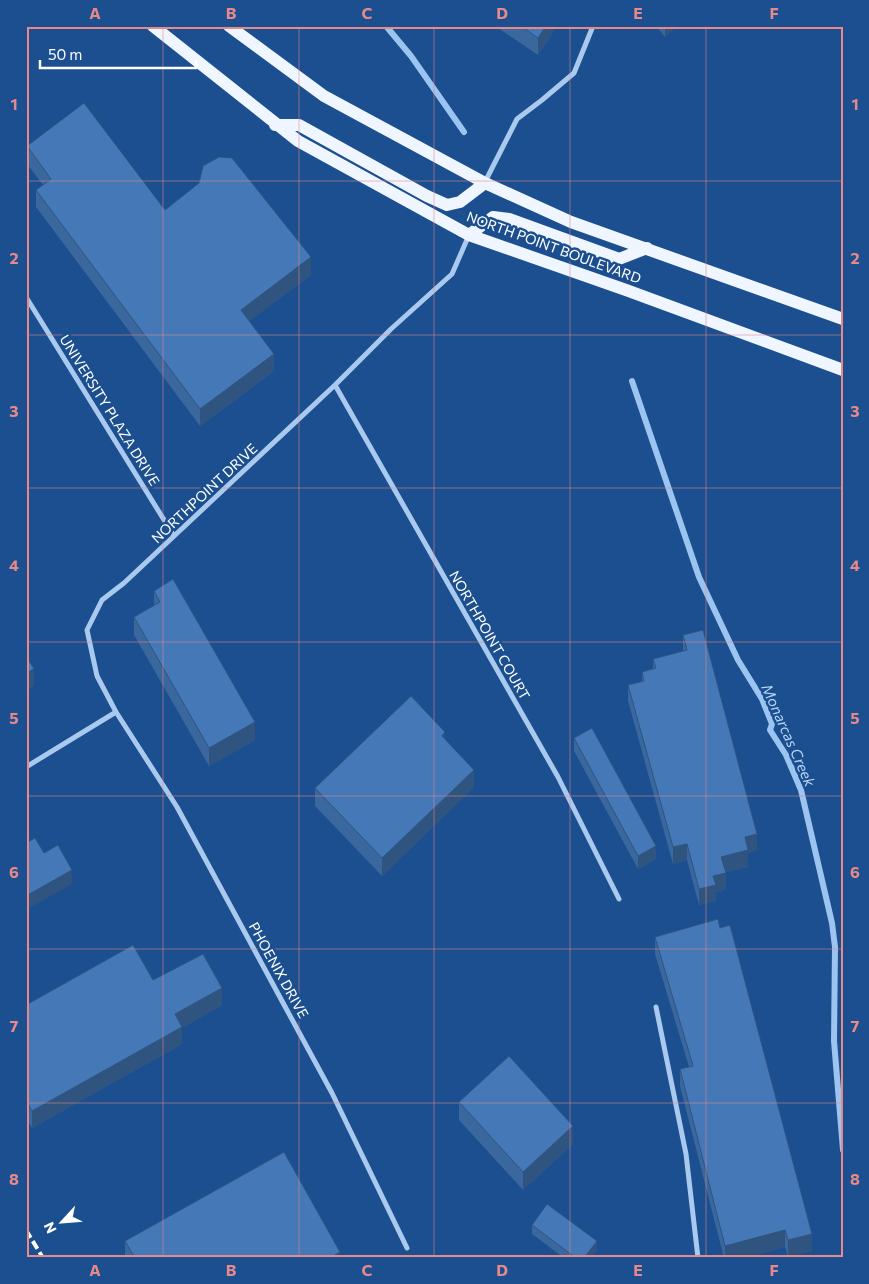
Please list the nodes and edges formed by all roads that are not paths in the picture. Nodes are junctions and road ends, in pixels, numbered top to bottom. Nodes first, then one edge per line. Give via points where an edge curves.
1 (153, 26) edge
2 (229, 26) edge
3 (593, 26) edge
4 (275, 125) junction
5 (485, 183) junction
6 (469, 235) junction
7 (647, 248) junction
8 (26, 297) edge
9 (843, 319) edge
10 (843, 370) edge
11 (335, 385) junction
12 (174, 536) junction
13 (116, 712) junction
14 (26, 767) edge
15 (619, 898) dead end
16 (656, 1007) dead end
17 (407, 1248) dead end
18 (698, 1258) edge

1 - 4 main road, NORTH POINT BOULEVARD
2 - 5 main road via 324,96
3 - 5 street via 574,73 517,119
4 - 5 main road via 300,125 447,205 460,202
4 - 6 main road, NORTH POINT BOULEVARD via 298,141
5 - 7 main road via 571,222
6 - 7 main road via 493,217 510,219 619,260
6 - 10 main road, NORTH POINT BOULEVARD
6 - 11 street, NORTHPOINT DRIVE via 452,274 390,329
7 - 9 main road
8 - 12 street, UNIVERSITY PLAZA DRIVE
11 - 12 street, NORTHPOINT DRIVE
11 - 15 street, NORTHPOINT COURT via 558,777
12 - 13 street, NORTHPOINT DRIVE via 102,600 87,630 97,676
13 - 14 street
13 - 17 street, PHOENIX DRIVE via 177,807 332,1093
16 - 18 street via 686,1154

